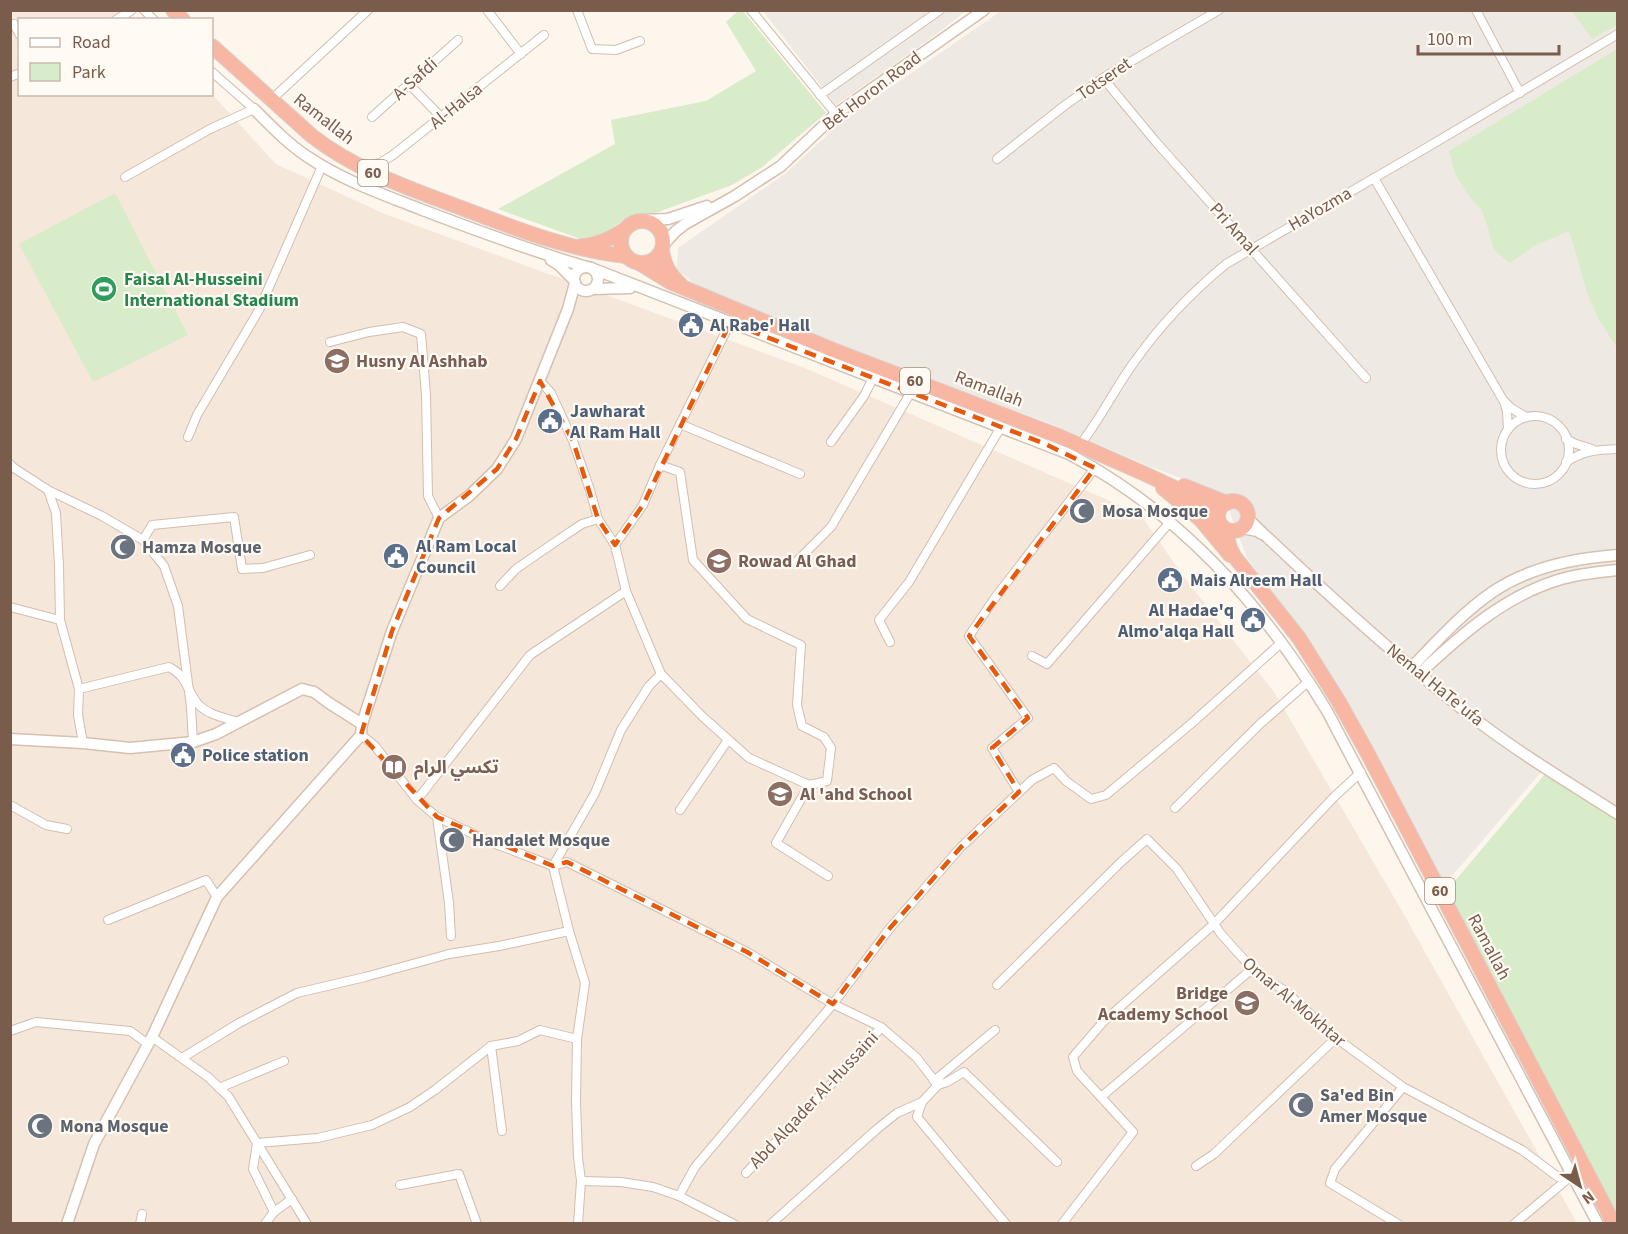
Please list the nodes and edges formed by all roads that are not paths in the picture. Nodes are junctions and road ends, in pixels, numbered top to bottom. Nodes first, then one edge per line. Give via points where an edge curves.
1 (132, 10) edge
2 (368, 10) edge
3 (487, 10) edge
4 (577, 10) edge
5 (750, 10) edge
6 (940, 10) edge
7 (984, 10) edge
8 (1219, 10) edge
9 (1476, 10) edge
10 (119, 18) edge
11 (14, 24) dead end
12 (18, 31) edge
13 (1617, 34) edge
14 (544, 35) dead end
15 (458, 40) dead end
16 (640, 41) dead end
17 (213, 47) edge
18 (521, 54) junction
19 (213, 73) edge
20 (1103, 78) junction
21 (410, 84) junction
22 (1520, 93) junction
23 (820, 95) junction
24 (271, 100) junction
25 (254, 109) junction
26 (836, 114) junction
27 (372, 117) dead end
28 (441, 117) junction
29 (997, 159) dead end
30 (322, 166) junction
31 (362, 168) junction
32 (125, 177) dead end
33 (1374, 178) junction
34 (735, 196) junction
35 (642, 220) junction
36 (624, 230) junction
37 (565, 245) junction
38 (662, 248) junction
39 (1251, 248) junction
40 (540, 254) junction
41 (626, 256) junction
42 (639, 263) junction
43 (589, 268) junction
44 (575, 281) junction
45 (686, 289) junction
46 (591, 290) junction
47 (645, 290) junction
48 (730, 323) junction
49 (555, 340) junction
50 (330, 342) dead end
51 (873, 378) junction
52 (1366, 378) dead end
53 (540, 381) junction
54 (911, 392) junction
55 (1503, 400) junction
56 (1527, 417) junction
57 (680, 424) junction
58 (1001, 427) junction
59 (1508, 429) junction
60 (188, 436) dead end
61 (1566, 439) junction
62 (831, 442) dead end
63 (1079, 446) junction
64 (1617, 449) edge
65 (1593, 450) junction
66 (1566, 462) junction
67 (10, 464) edge
68 (660, 465) junction
69 (1095, 468) junction
70 (800, 474) dead end
71 (1144, 474) junction
72 (48, 490) junction
73 (1227, 502) junction
74 (439, 518) junction
75 (598, 519) junction
76 (1170, 522) junction
77 (1234, 525) junction
78 (143, 540) junction
79 (615, 546) junction
80 (310, 555) dead end
81 (1617, 555) edge
82 (795, 563) dead end
83 (1617, 570) edge
84 (1246, 572) junction
85 (500, 586) dead end
86 (626, 591) junction
87 (10, 607) edge
88 (60, 620) junction
89 (890, 642) dead end
90 (1281, 644) junction
91 (1032, 656) dead end
92 (1416, 670) junction
93 (661, 674) junction
94 (1309, 681) junction
95 (188, 685) junction
96 (79, 689) junction
97 (238, 722) junction
98 (361, 730) junction
99 (10, 740) edge
100 (728, 740) junction
101 (193, 742) junction
102 (83, 743) junction
103 (1361, 772) junction
104 (809, 785) junction
105 (1019, 792) junction
106 (417, 800) junction
107 (10, 805) edge
108 (1175, 808) dead end
109 (680, 810) dead end
110 (1617, 814) edge
111 (437, 817) junction
112 (68, 829) dead end
113 (553, 866) junction
114 (828, 876) dead end
115 (217, 897) junction
116 (108, 920) dead end
117 (1214, 924) junction
118 (569, 931) junction
119 (451, 936) dead end
120 (1252, 969) junction
121 (996, 985) dead end
122 (833, 1004) junction
123 (881, 1027) junction
124 (995, 1030) dead end
125 (10, 1031) edge
126 (1336, 1038) junction
127 (577, 1039) junction
128 (150, 1040) junction
129 (491, 1046) junction
130 (182, 1058) junction
131 (284, 1061) dead end
132 (936, 1083) junction
133 (1403, 1087) junction
134 (219, 1088) junction
135 (1101, 1097) junction
136 (922, 1102) junction
137 (502, 1131) dead end
138 (257, 1143) junction
139 (1057, 1161) dead end
140 (1196, 1166) dead end
141 (746, 1173) dead end
142 (1572, 1175) junction
143 (581, 1181) junction
144 (400, 1185) dead end
145 (679, 1196) junction
146 (292, 1199) junction
147 (274, 1212) junction
148 (142, 1214) dead end
149 (67, 1224) edge
150 (140, 1224) edge
151 (265, 1224) edge
152 (307, 1224) edge
153 (477, 1224) edge
154 (578, 1224) edge
155 (734, 1224) edge
156 (771, 1224) edge
157 (1006, 1224) edge
158 (1062, 1224) edge
159 (1398, 1224) edge
160 (1514, 1224) edge
161 (1598, 1224) edge
162 (1614, 1224) edge

1 - 10 street
2 - 24 street
3 - 18 street
4 - 16 street via 592,49 616,50
5 - 23 street
6 - 23 street
7 - 26 street, Bet Horon Road
8 - 20 street, Totseret
9 - 22 street
11 - 12 street
13 - 22 street, HaYozma
14 - 18 street, Al-Halsa
15 - 21 street, A-Safdi
17 - 24 highway, Ramallah / 60
18 - 28 street, Al-Halsa
19 - 25 street
20 - 29 street, Totseret
20 - 39 street, Pri Amal
21 - 27 street, A-Safdi
21 - 28 street
22 - 33 street, HaYozma
23 - 26 street
24 - 31 highway, Ramallah / 60 via 326,147
25 - 30 street via 292,145
25 - 32 street
26 - 34 street, Bet Horon Road via 781,166
28 - 31 street, Al-Halsa via 393,155
30 - 40 street via 402,202
30 - 60 street via 259,310
31 - 37 highway, Ramallah / 60
33 - 39 street, HaYozma
33 - 55 street
34 - 35 street, Bet Horon Road via 669,219
34 - 38 street, Bet Horon Road via 685,224
35 - 36 highway, 60 via 632,222
35 - 38 highway, 60 via 661,231
36 - 37 highway, Ramallah / 60 via 603,242
36 - 41 highway via 620,244
37 - 41 highway, Ramallah / 60
38 - 42 highway via 652,261
38 - 45 highway, Ramallah / 60 via 665,266
39 - 52 street, Pri Amal
39 - 63 street, HaYozma via 1226,264 1175,310 1135,361
40 - 43 street
40 - 44 street
41 - 42 highway, 60
42 - 45 highway, Ramallah / 60
43 - 44 street via 580,269
43 - 46 street via 598,277
43 - 47 street
44 - 46 street via 580,289
44 - 49 street
45 - 63 highway, Ramallah / 60
46 - 47 street
46 - 49 street via 572,311
47 - 48 street
48 - 51 street
48 - 57 street
49 - 53 street
50 - 74 street via 403,327 422,334 428,496
51 - 54 street
51 - 62 street
53 - 74 street via 516,440 497,469
53 - 75 street via 573,441
54 - 58 street
54 - 82 street via 831,527
55 - 56 street
55 - 59 street
56 - 59 street
56 - 61 street via 1551,420
57 - 68 street
57 - 70 street
58 - 69 street
58 - 89 street via 914,573 879,620
59 - 66 street via 1502,440 1502,459 1518,479 1543,482 1559,473
61 - 65 street
61 - 66 street
63 - 71 highway, Ramallah / 60
64 - 65 street
65 - 66 street
67 - 72 street
68 - 79 street via 643,505
68 - 104 street via 680,472 693,560 747,619 801,645 797,705 802,726 825,737 831,748 827,782
69 - 76 street
69 - 105 street via 969,636 1028,718 992,748
71 - 73 highway, Ramallah / 60
71 - 77 highway, Ramallah / 60 via 1192,496
71 - 84 highway, 60 via 1200,519
72 - 78 street
72 - 88 street via 56,513
73 - 77 highway via 1221,507
73 - 77 highway, 60 via 1240,503 1247,510
74 - 98 street via 392,631
75 - 79 street
75 - 85 street via 582,524 558,540 516,569
76 - 90 street via 1225,573
76 - 91 street via 1047,664
77 - 84 highway, Ramallah / 60 via 1234,551
77 - 92 street, Nemal HaTe'ufa via 1267,537 1326,594
78 - 80 street via 152,525 234,517 242,569 263,568
78 - 95 street via 164,566 178,606
79 - 86 street
81 - 92 street via 1566,561 1495,590 1455,623
83 - 92 street via 1557,580 1516,597
84 - 162 highway, Ramallah / 60 via 1299,638 1339,702
86 - 93 street
86 - 106 street via 530,655
87 - 88 street
88 - 96 street
90 - 94 street
90 - 105 street via 1106,795 1090,799 1054,768
92 - 110 street, Nemal HaTe'ufa via 1511,745
93 - 100 street
93 - 113 street via 621,730 595,793
94 - 103 street
94 - 108 street
95 - 96 street via 169,667
95 - 97 street via 199,706 213,715
95 - 101 street
96 - 102 street
97 - 98 street via 302,689 314,692
97 - 101 street
98 - 106 street
98 - 115 street
99 - 102 street
100 - 104 street via 749,758
100 - 109 street
101 - 102 street via 130,748
103 - 117 street
103 - 142 street
104 - 114 street via 776,843
105 - 122 street via 961,847 890,928
106 - 111 street
107 - 112 street via 46,825
111 - 113 street
111 - 119 street
113 - 118 street
113 - 122 street via 567,862 747,952
115 - 116 street via 206,880
115 - 128 street
117 - 120 street, Omar Al-Mokhtar
117 - 121 street, Omar Al-Mokhtar via 1178,869 1147,839
117 - 135 street via 1103,1022 1072,1057 1077,1071
118 - 127 street via 585,983
118 - 130 street via 449,954 297,993
120 - 126 street, Omar Al-Mokhtar via 1284,990
120 - 135 street
122 - 123 street
122 - 145 street via 695,1167
123 - 132 street via 916,1057
123 - 141 street, Abd Alqader Al-Hussaini
124 - 132 street
125 - 128 street via 36,1022 130,1031
126 - 133 street, Omar Al-Mokhtar
126 - 140 street via 1214,1154
127 - 129 street via 540,1030 518,1041
127 - 143 street
128 - 130 street
128 - 149 street via 94,1144
129 - 137 street
129 - 138 street via 435,1090 372,1125 318,1138
130 - 134 street
131 - 134 street
132 - 136 street
132 - 139 street via 948,1082 964,1072
133 - 142 street, Omar Al-Mokhtar via 1522,1150 1558,1177
133 - 159 street via 1335,1169 1330,1183
134 - 138 street
135 - 158 street via 1133,1132
136 - 156 street via 897,1113 877,1129
136 - 157 street via 917,1117
138 - 146 street
138 - 147 street via 253,1169
142 - 160 street
142 - 161 street
143 - 145 street via 653,1187
143 - 154 street
144 - 153 street via 459,1174
145 - 155 street
146 - 147 street
146 - 152 street
147 - 151 street
148 - 150 street

